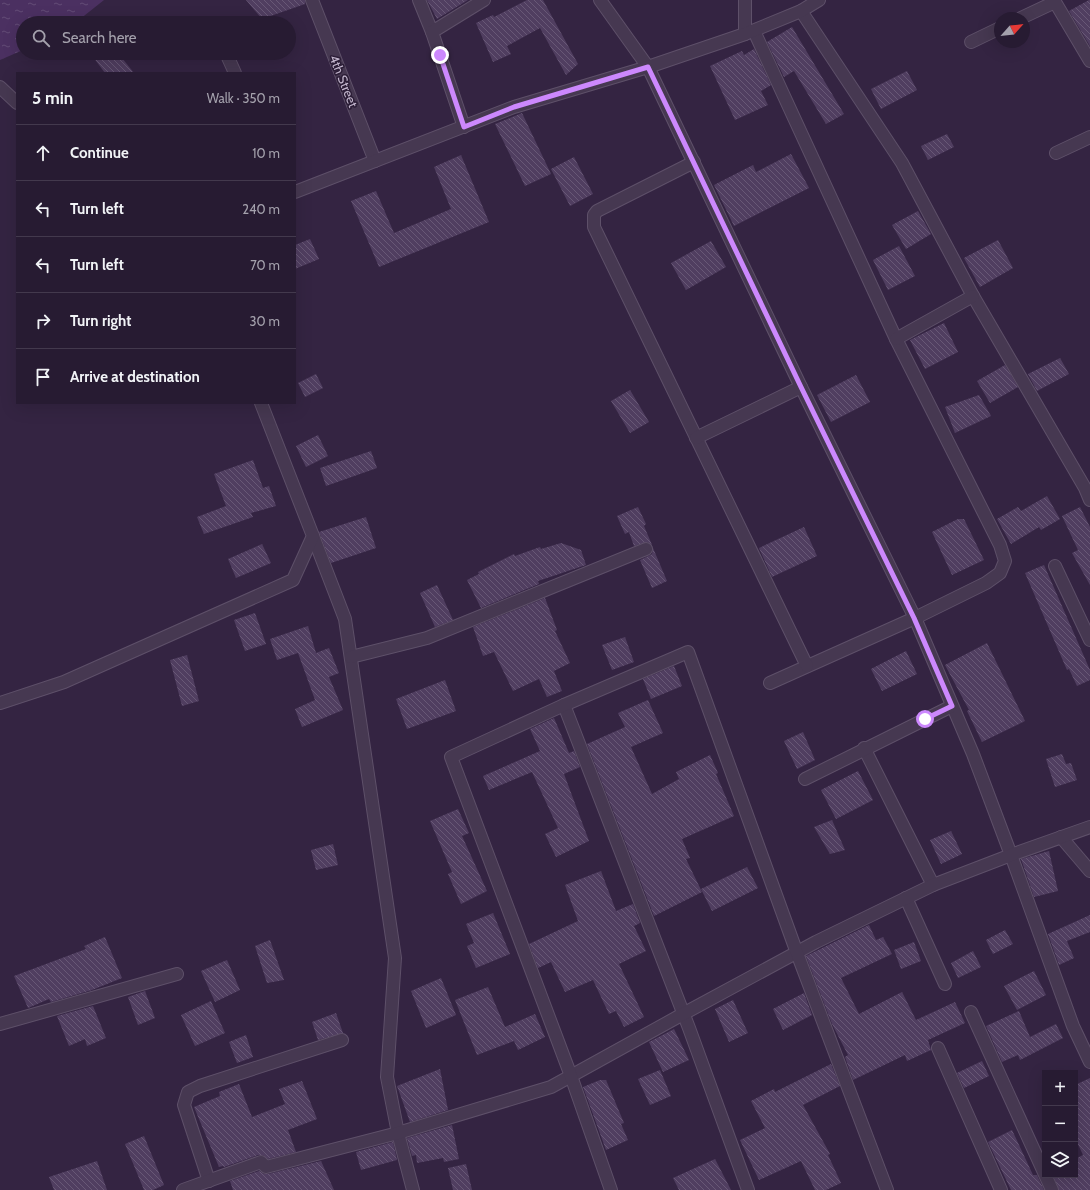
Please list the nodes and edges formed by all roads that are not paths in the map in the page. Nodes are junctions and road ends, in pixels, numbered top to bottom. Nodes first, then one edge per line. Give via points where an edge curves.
1 (312, 0) edge
2 (419, 0) edge
3 (484, 0) edge
4 (600, 0) edge
5 (744, 0) edge
6 (819, 0) edge
7 (1056, 1) edge
8 (801, 11) junction
9 (1030, 14) edge
10 (994, 31) edge
11 (432, 32) junction
12 (750, 32) junction
13 (971, 42) dead end
14 (229, 60) edge
15 (1090, 61) edge
16 (648, 67) junction
17 (235, 72) edge
18 (0, 87) edge
19 (16, 102) edge
20 (464, 127) junction
21 (1090, 137) edge
22 (1056, 153) dead end
23 (376, 161) junction
24 (694, 162) junction
25 (296, 192) edge
26 (973, 296) junction
27 (896, 339) junction
28 (801, 387) junction
29 (261, 404) edge
30 (696, 438) junction
31 (1090, 500) edge
32 (313, 536) junction
33 (646, 549) dead end
34 (1055, 566) dead end
35 (914, 618) junction
36 (1090, 640) edge
37 (350, 657) junction
38 (807, 666) junction
39 (770, 682) dead end
40 (0, 702) edge
41 (564, 705) junction
42 (952, 706) junction
43 (864, 748) junction
44 (805, 779) dead end
45 (1090, 827) edge
46 (1062, 837) junction
47 (1011, 854) junction
48 (1090, 871) edge
49 (933, 885) junction
50 (906, 898) junction
51 (797, 953) junction
52 (176, 974) dead end
53 (945, 984) dead end
54 (971, 1012) dead end
55 (683, 1014) junction
56 (0, 1024) edge
57 (342, 1040) dead end
58 (938, 1048) dead end
59 (1090, 1062) edge
60 (571, 1076) junction
61 (398, 1133) junction
62 (210, 1180) junction
63 (183, 1190) edge
64 (413, 1190) edge
65 (611, 1190) edge
66 (748, 1190) edge
67 (887, 1190) edge
68 (1001, 1190) edge
69 (1052, 1190) edge

1 - 23 street, 4th Street
2 - 11 street
3 - 11 street
4 - 16 street
5 - 12 street
6 - 8 street
7 - 9 street
7 - 15 street
8 - 12 street
8 - 26 street via 902,163
10 - 13 street
11 - 20 street
12 - 16 street
12 - 27 street
14 - 17 street
16 - 20 street via 514,107
16 - 24 street
18 - 19 street
20 - 23 street
21 - 22 street
23 - 25 street
24 - 28 street
24 - 30 street via 597,211 593,221 596,233
26 - 27 street
26 - 31 street
27 - 35 street via 1000,545 1005,561 1000,573 986,583
28 - 30 street
28 - 35 street
29 - 32 street
30 - 38 street
32 - 37 street via 345,619
32 - 40 street via 293,580 64,682
33 - 37 street via 427,638
34 - 36 street
35 - 38 street
35 - 42 street
37 - 61 street via 394,958 387,1077
38 - 39 street
41 - 51 street via 688,652
41 - 55 street
41 - 60 street via 451,757
42 - 43 street
42 - 47 street
43 - 44 street
43 - 49 street
45 - 46 street
46 - 47 street
46 - 48 street
47 - 49 street
47 - 59 street via 1073,1026
49 - 50 street
50 - 51 street
50 - 53 street
51 - 55 street
51 - 67 street
52 - 56 street
54 - 69 street
55 - 60 street
55 - 66 street
57 - 62 street via 188,1092 184,1105
58 - 68 street
60 - 61 street via 551,1087
60 - 65 street
61 - 62 street via 266,1167 261,1162
61 - 64 street
62 - 63 street

